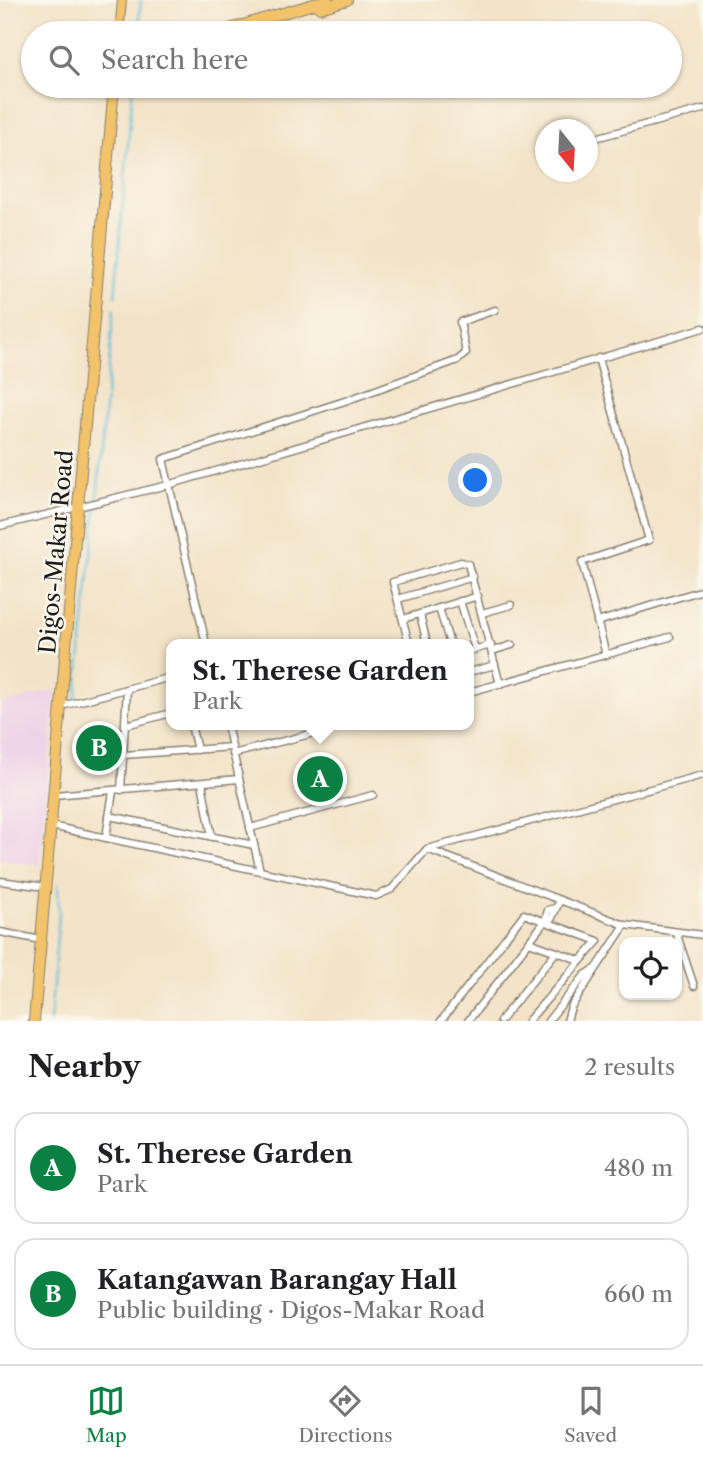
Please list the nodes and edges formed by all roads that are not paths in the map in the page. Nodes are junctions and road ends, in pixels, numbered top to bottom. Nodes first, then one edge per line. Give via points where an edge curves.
1 (122, 0) edge
2 (327, 0) edge
3 (346, 0) edge
4 (120, 21) edge
5 (256, 21) edge
6 (276, 21) edge
7 (113, 98) edge
8 (703, 109) edge
9 (598, 137) edge
10 (495, 310) dead end
11 (703, 328) edge
12 (598, 358) junction
13 (167, 485) junction
14 (79, 507) junction
15 (0, 526) edge
16 (473, 578) junction
17 (703, 590) edge
18 (478, 596) junction
19 (398, 599) junction
20 (460, 601) junction
21 (511, 605) dead end
22 (439, 608) junction
23 (482, 613) junction
24 (420, 614) junction
25 (403, 619) junction
26 (597, 622) junction
27 (670, 637) dead end
28 (205, 639) edge
29 (408, 639) edge
30 (426, 639) edge
31 (448, 639) edge
32 (469, 639) edge
33 (512, 645) dead end
34 (491, 648) junction
35 (474, 650) edge
36 (606, 656) junction
37 (495, 665) junction
38 (474, 671) edge
39 (166, 678) edge
40 (500, 684) junction
41 (127, 689) junction
42 (474, 691) edge
43 (62, 706) junction
44 (166, 714) edge
45 (126, 725) junction
46 (192, 730) edge
47 (228, 730) edge
48 (323, 730) edge
49 (197, 750) junction
50 (233, 750) junction
51 (124, 755) junction
52 (703, 775) edge
53 (239, 779) junction
54 (202, 783) junction
55 (113, 790) junction
56 (121, 790) junction
57 (54, 795) junction
58 (373, 795) dead end
59 (109, 816) junction
60 (51, 827) junction
61 (250, 828) junction
62 (212, 837) junction
63 (106, 838) junction
64 (254, 845) junction
65 (428, 849) junction
66 (260, 871) junction
67 (0, 881) edge
68 (46, 887) junction
69 (560, 900) junction
70 (545, 921) junction
71 (625, 925) junction
72 (0, 932) edge
73 (676, 932) junction
74 (703, 935) edge
75 (41, 940) junction
76 (529, 942) junction
77 (556, 952) junction
78 (579, 960) junction
79 (594, 969) junction
80 (694, 986) dead end
81 (34, 1021) edge
82 (440, 1021) edge
83 (468, 1021) edge
84 (500, 1021) edge
85 (528, 1021) edge
86 (548, 1021) edge
87 (567, 1021) edge

1 - 4 main road
2 - 5 highway
3 - 6 highway
7 - 14 highway, Digos-Makar Road
8 - 9 street
10 - 13 street via 460,323 466,353 458,360 166,457 162,461
11 - 12 street
12 - 13 street
12 - 26 street via 649,540 582,562
13 - 14 street
13 - 28 street
14 - 15 street
14 - 43 highway, Digos-Makar Road
16 - 18 street
16 - 19 street
16 - 19 street via 468,564 461,562 396,580 392,584
17 - 26 street
18 - 20 street
18 - 23 street
19 - 25 street
20 - 22 street
20 - 32 street
21 - 23 street
22 - 24 street
22 - 31 street
23 - 34 street
24 - 25 street
24 - 30 street
25 - 29 street
26 - 36 street
27 - 36 street
33 - 34 street
34 - 35 street
34 - 37 street
36 - 40 street
37 - 38 street
37 - 40 street
39 - 41 street
40 - 42 street
41 - 43 street
41 - 45 street
43 - 57 highway, Digos-Makar Road
44 - 45 street
45 - 51 street
46 - 49 street
47 - 50 street
48 - 50 street
49 - 50 street
49 - 51 street
50 - 53 street
51 - 56 street
52 - 65 street
53 - 54 street
53 - 61 street
54 - 56 street
54 - 62 street
55 - 56 street
55 - 57 street
55 - 59 street
57 - 60 highway, Digos-Makar Road
58 - 61 street
59 - 62 street
59 - 63 street
60 - 63 street
60 - 68 highway, Digos-Makar Road
61 - 64 street
62 - 64 street
63 - 66 street
64 - 66 street
65 - 66 street via 381,895
65 - 69 street
67 - 68 street
68 - 75 highway, Digos-Makar Road
69 - 70 street via 551,920
69 - 71 street
70 - 76 street
70 - 78 street via 598,941
70 - 82 street via 524,914
71 - 73 street
71 - 79 street
72 - 75 street
73 - 74 street
73 - 80 street
75 - 81 highway, Digos-Makar Road
76 - 77 street
76 - 83 street
77 - 78 street
77 - 84 street
78 - 85 street
79 - 86 street via 584,975
79 - 87 street via 570,1007

